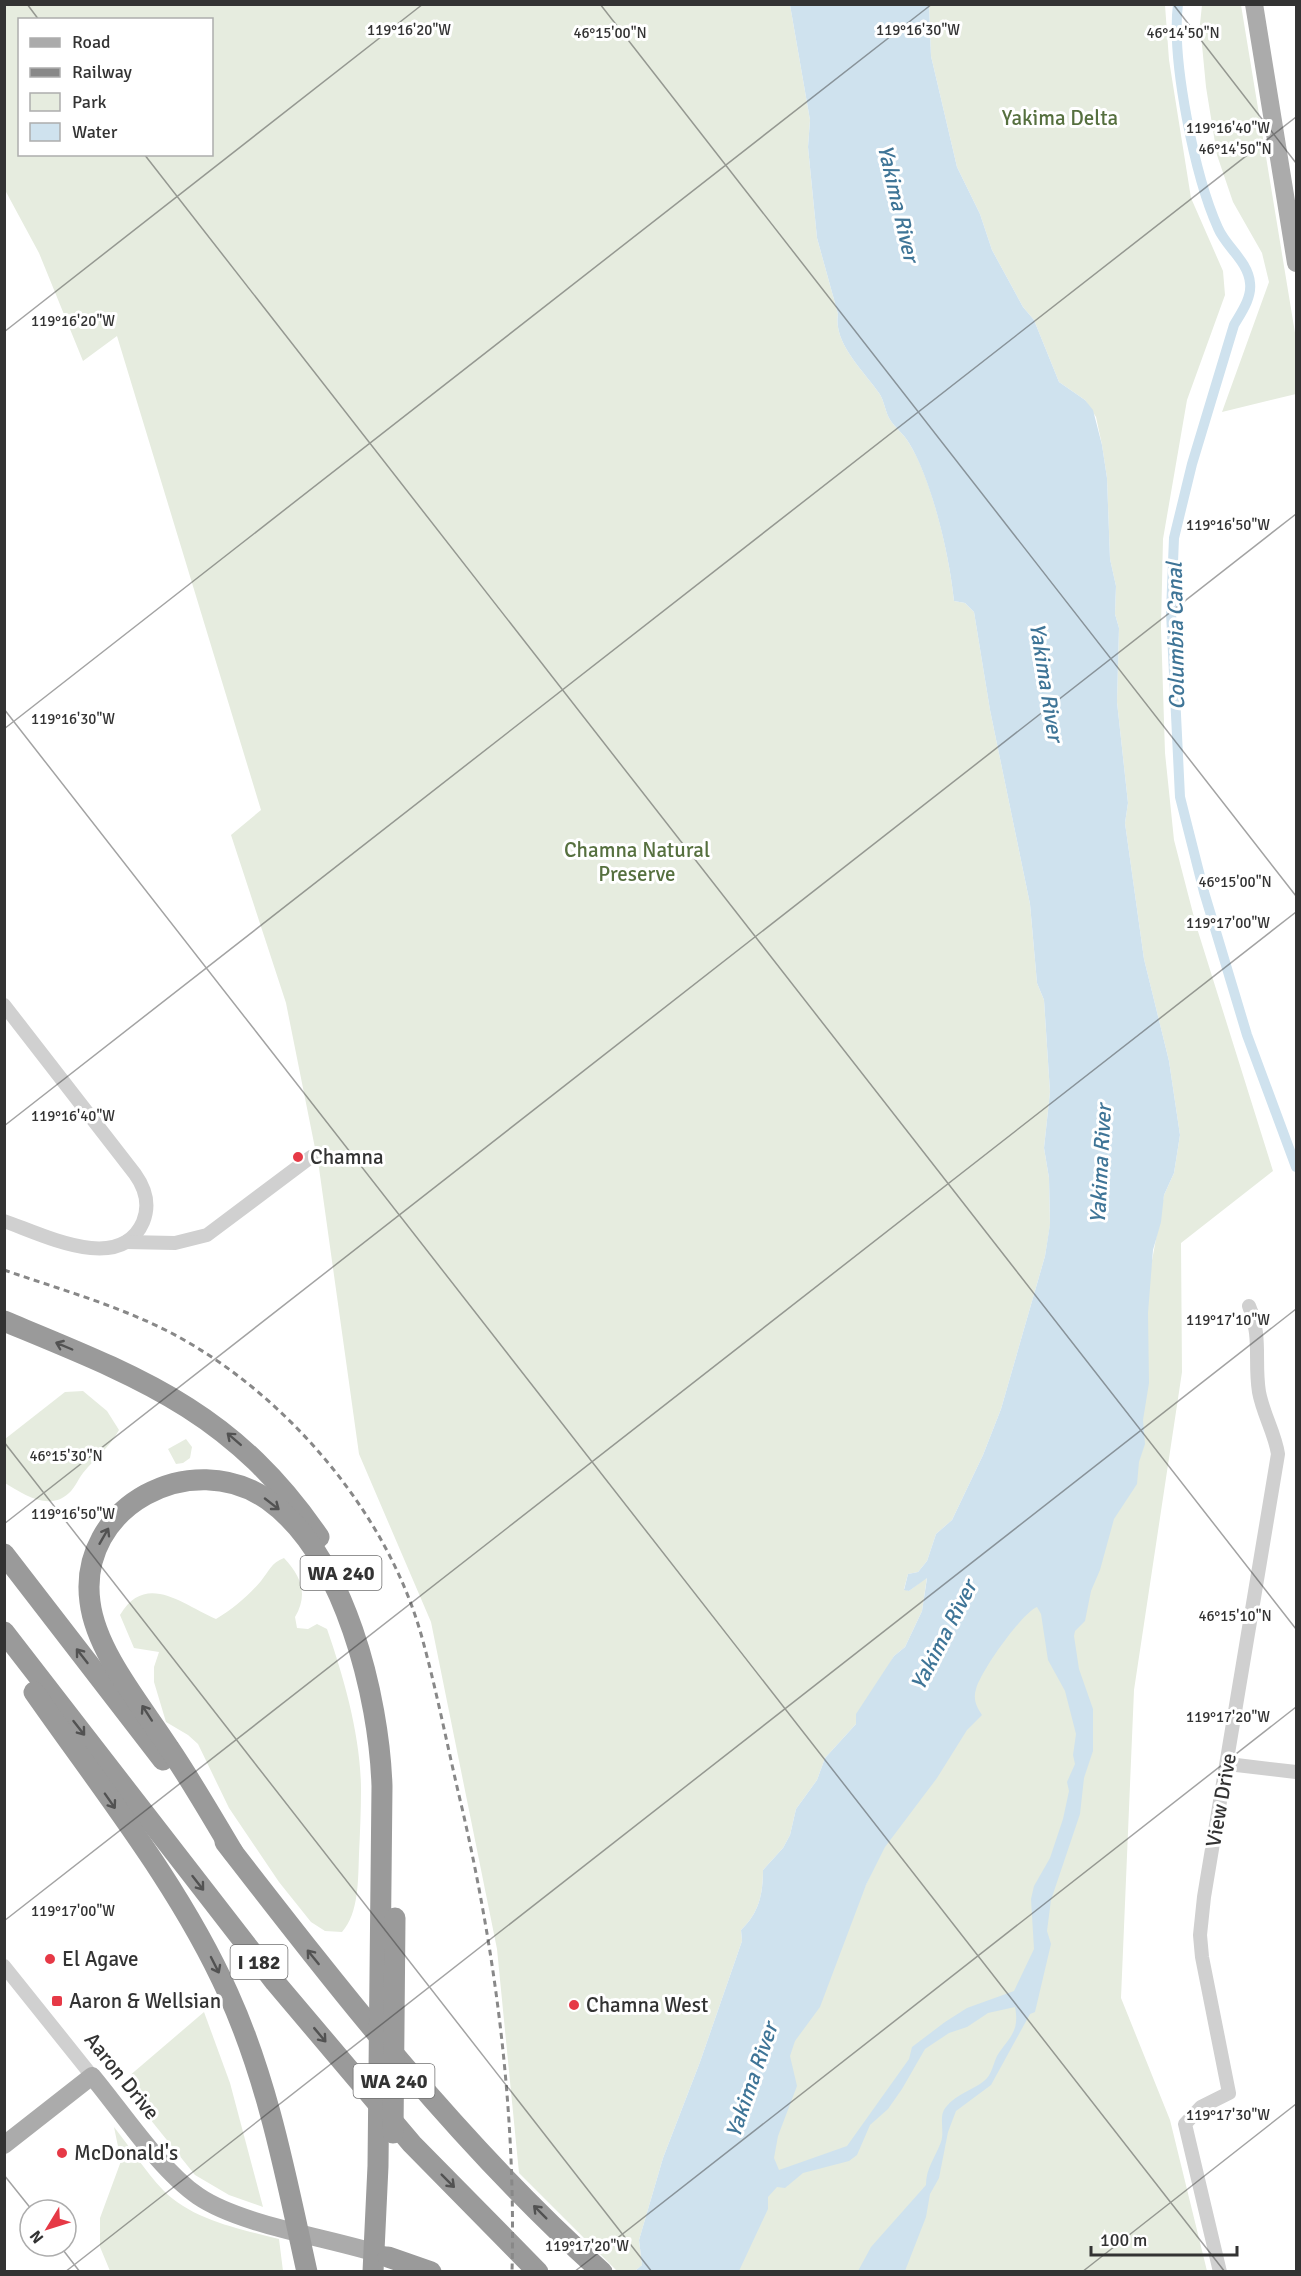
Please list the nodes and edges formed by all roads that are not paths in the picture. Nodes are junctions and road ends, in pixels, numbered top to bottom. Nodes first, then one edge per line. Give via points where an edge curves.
1 (1254, 4) edge
2 (1296, 263) edge
3 (4, 1005) edge
4 (311, 1157) dead end
5 (4, 1221) edge
6 (126, 1242) junction
7 (1249, 1306) dead end
8 (4, 1321) edge
9 (4, 1554) edge
10 (4, 1632) edge
11 (4, 1650) edge
12 (1228, 1764) junction
13 (1296, 1772) edge
14 (233, 1852) junction
15 (4, 1966) edge
16 (388, 1993) junction
17 (92, 2076) junction
18 (4, 2145) edge
19 (281, 2158) junction
20 (381, 2263) edge
21 (295, 2271) edge
22 (308, 2271) edge
23 (431, 2271) edge
24 (538, 2271) edge
25 (602, 2271) edge
26 (1220, 2271) edge

1 - 2 main road
3 - 6 street via 140,1180 145,1214 140,1227
4 - 6 street via 207,1236 175,1243
5 - 6 street via 88,1249 107,1249
7 - 12 street, View Drive via 1256,1322 1260,1394 1278,1454
16 -> 8 highway, WA 240 via 396,1790 392,1723 372,1641 334,1560 281,1486 240,1444 206,1418 142,1380
14 -> 9 highway, I 182
10 -> 24 highway, I 182 via 275,1982 412,2144
11 -> 19 highway via 167,1884 200,1938 242,2024 265,2092
12 - 13 street
12 - 26 street, View Drive via 1200,1935 1229,2092 1201,2107 1185,2124
14 -> 16 highway via 103,1645 89,1601 93,1560 108,1529 147,1493 187,1479 209,1478 248,1488 283,1513 328,1576 360,1649 372,1696 381,1760
25 -> 14 highway, I 182 via 462,2135 310,1954
15 - 17 street, Aaron Drive
16 - 20 highway
17 - 18 main road
17 - 20 main road, Aaron Drive via 187,2187 215,2205 255,2220 340,2242
19 - 21 highway
19 - 22 highway
20 - 23 highway

